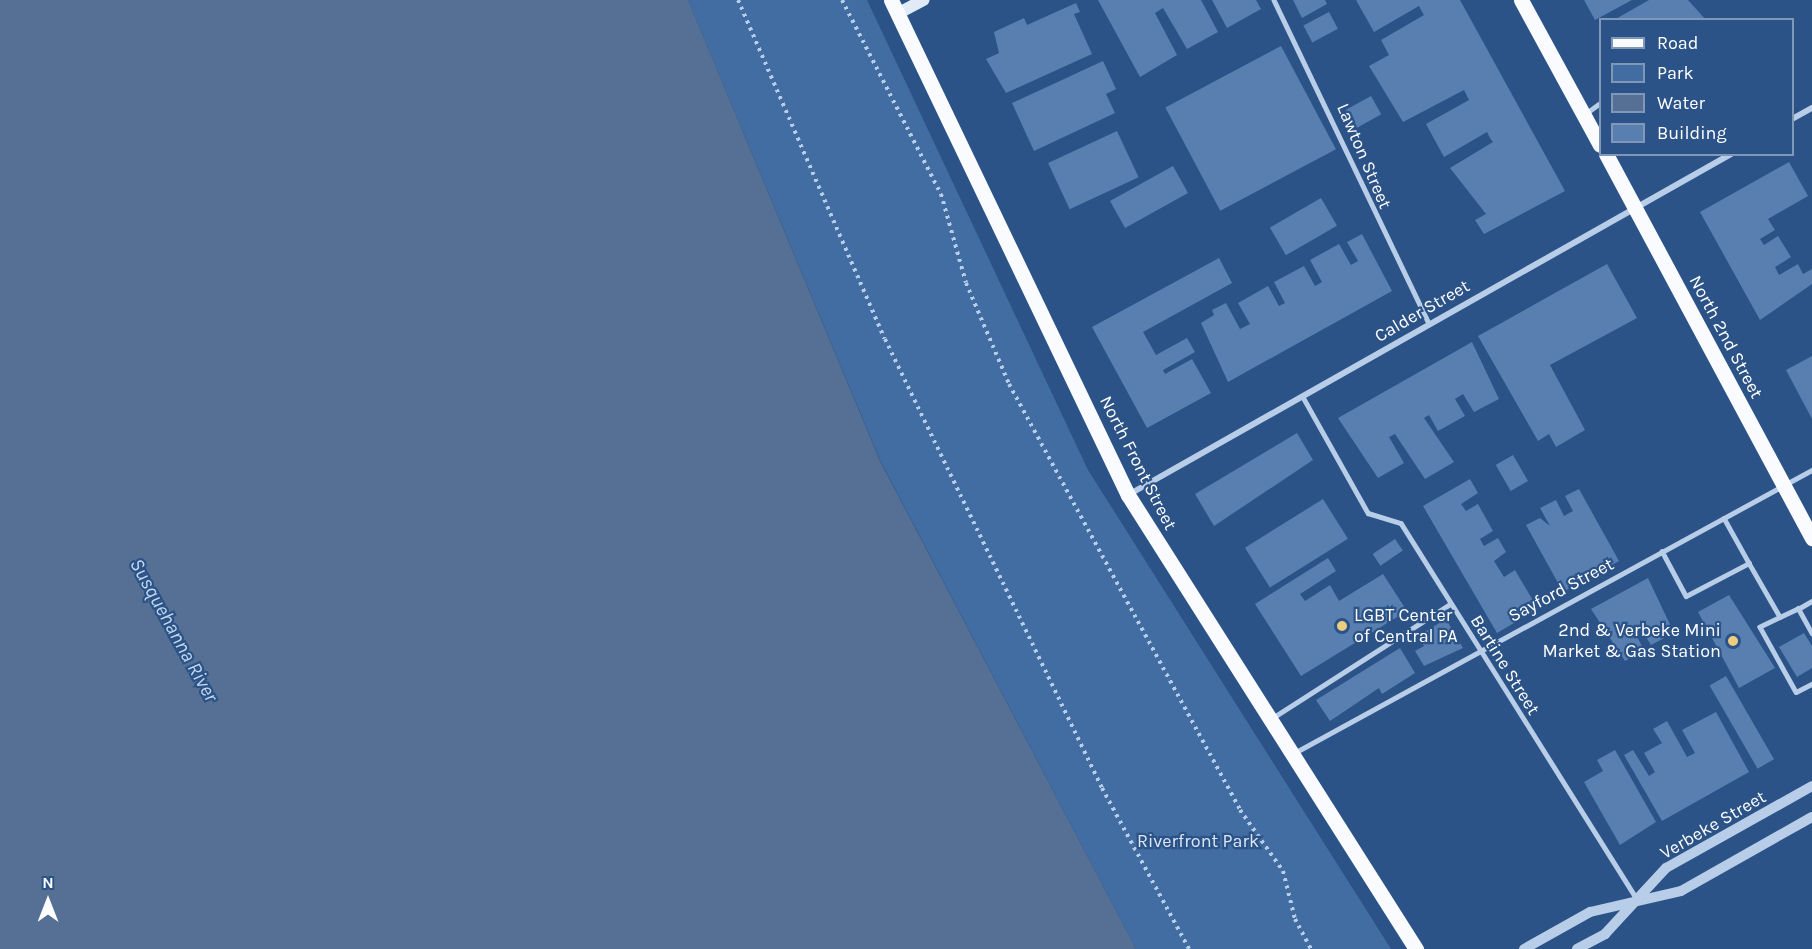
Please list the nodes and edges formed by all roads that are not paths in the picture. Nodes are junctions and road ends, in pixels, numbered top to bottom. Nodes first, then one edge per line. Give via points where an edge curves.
1 (923, 0) edge
2 (1274, 0) edge
3 (1521, 0) edge
4 (894, 7) edge
5 (1599, 104) edge
6 (1812, 108) edge
7 (1584, 115) junction
8 (1794, 118) edge
9 (1599, 143) edge
10 (1607, 156) edge
11 (1726, 156) edge
12 (1636, 209) junction
13 (1429, 323) junction
14 (1303, 397) junction
15 (1812, 470) edge
16 (1783, 486) junction
17 (1128, 495) junction
18 (1724, 518) junction
19 (1812, 538) edge
20 (1662, 551) junction
21 (1749, 563) junction
22 (1812, 601) edge
23 (1450, 604) junction
24 (1798, 609) junction
25 (1780, 617) junction
26 (1812, 634) edge
27 (1480, 649) junction
28 (1812, 684) edge
29 (1270, 720) junction
30 (1293, 754) junction
31 (1812, 786) edge
32 (1812, 817) edge
33 (1638, 901) junction
34 (1416, 949) edge
35 (1524, 949) edge
36 (1577, 949) edge

1 - 4 main road
2 - 13 lane, Lawton Street
3 - 7 main road
4 - 17 main road, North Front Street
5 - 7 lane
6 - 8 street
7 - 9 main road
10 - 12 main road, North 2nd Street
11 - 12 street, Calder Street
12 - 13 street, Calder Street
12 - 16 main road, North 2nd Street
13 - 14 street, Calder Street
14 - 17 street, Calder Street
14 - 23 lane, Bartine Street via 1368,513 1401,523
15 - 16 lane, Sayford Street
16 - 18 lane, Sayford Street
16 - 19 main road, North 2nd Street
17 - 29 main road, North Front Street
18 - 20 lane, Sayford Street
18 - 21 lane
20 - 21 lane via 1686,596
20 - 27 lane, Sayford Street
21 - 25 lane
22 - 24 lane
23 - 27 lane, Bartine Street
23 - 29 lane
24 - 25 lane
24 - 26 lane
25 - 28 lane via 1760,627 1796,692
27 - 30 lane, Sayford Street
27 - 33 lane, Bartine Street
29 - 30 main road, North Front Street
30 - 34 main road, North Front Street
31 - 33 street, Verbeke Street via 1666,868
32 - 33 street via 1681,891
33 - 35 street via 1590,912
33 - 36 street, Verbeke Street via 1605,934

